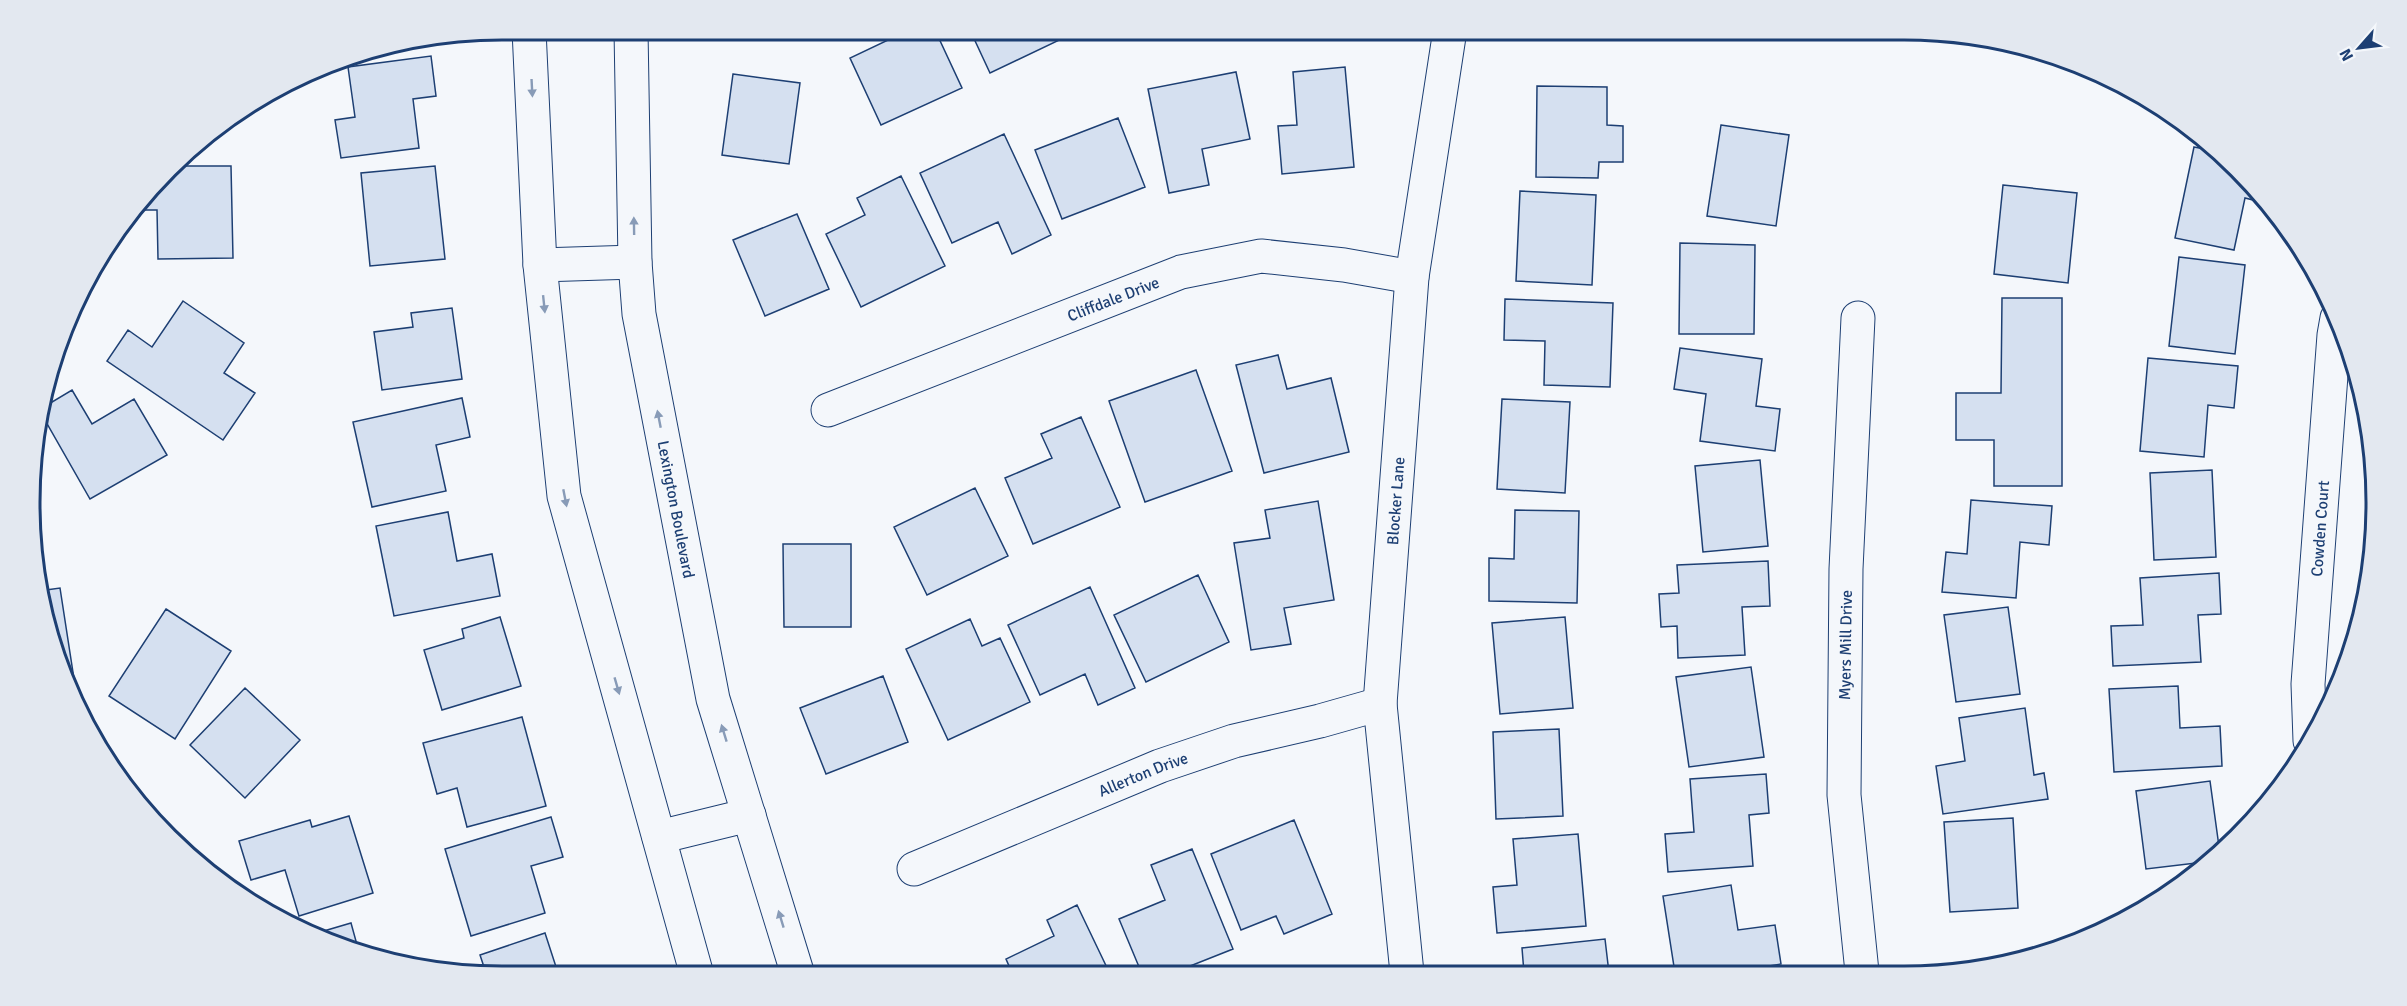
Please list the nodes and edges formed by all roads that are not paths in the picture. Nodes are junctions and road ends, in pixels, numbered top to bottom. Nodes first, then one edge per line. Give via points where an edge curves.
1 (529, 40) edge
2 (631, 40) edge
3 (1448, 40) edge
4 (635, 262) junction
5 (540, 265) junction
6 (1412, 277) junction
7 (1858, 318) dead end
8 (2334, 334) edge
9 (828, 410) dead end
10 (1380, 704) junction
11 (2309, 726) edge
12 (749, 814) junction
13 (659, 837) junction
14 (914, 869) dead end
15 (695, 966) edge
16 (795, 966) edge
17 (1406, 966) edge
18 (1861, 966) edge

1 -> 5 street
4 -> 2 street, Lexington Boulevard
3 - 6 street, Blocker Lane
4 - 5 street
12 -> 4 street, Lexington Boulevard via 713,699 639,314
5 -> 13 street via 564,496
6 - 9 street, Cliffdale Drive via 1261,256 1181,272
6 - 10 street, Blocker Lane
7 - 18 street, Myers Mill Drive via 1846,569 1844,795
8 - 11 street, Cowden Court via 2308,684
10 - 14 street, Allerton Drive via 1234,741 1160,766
10 - 17 street, Blocker Lane
12 - 13 street
16 -> 12 street, Lexington Boulevard
13 - 15 street

